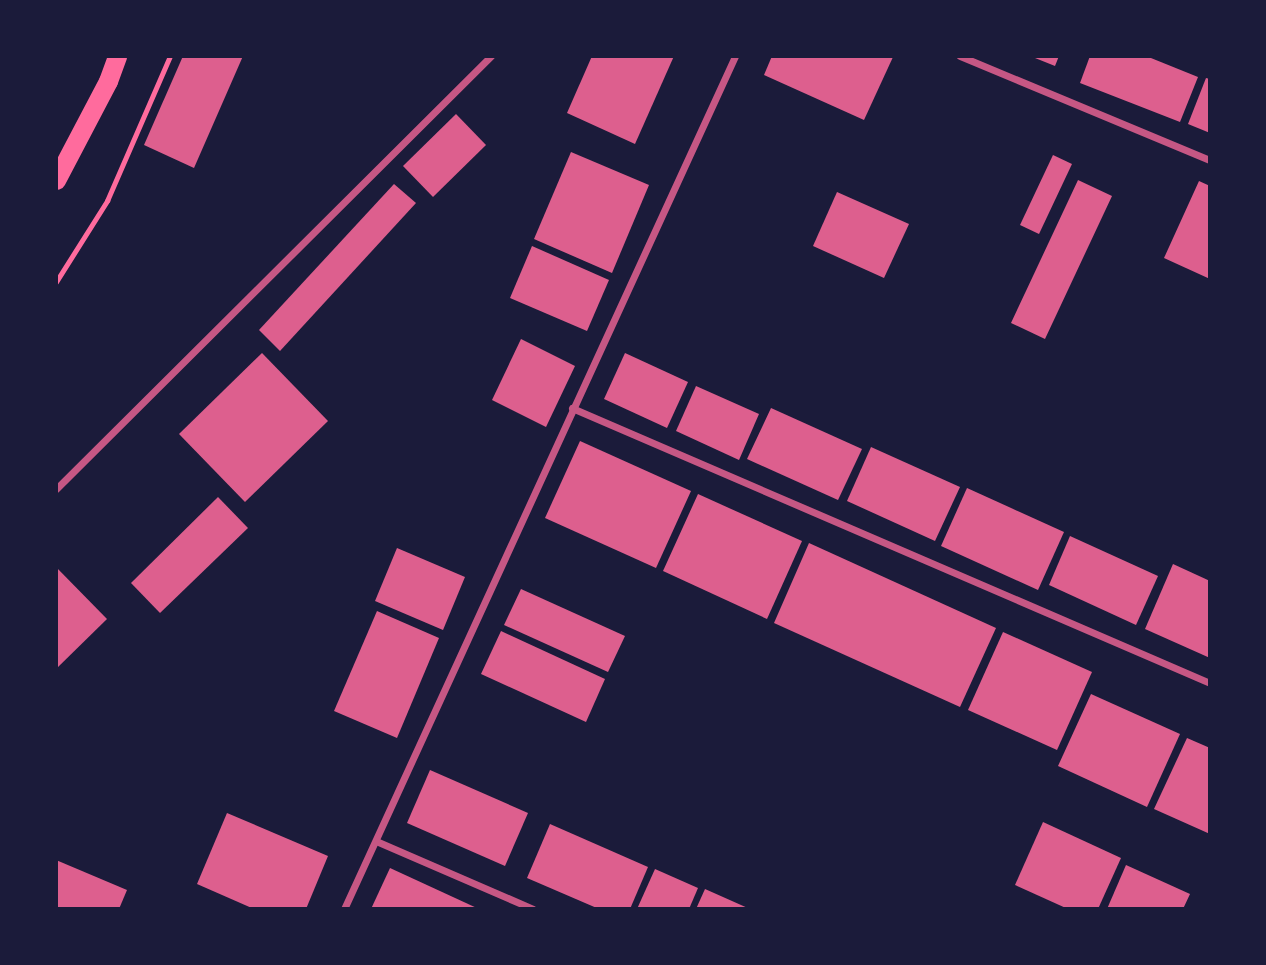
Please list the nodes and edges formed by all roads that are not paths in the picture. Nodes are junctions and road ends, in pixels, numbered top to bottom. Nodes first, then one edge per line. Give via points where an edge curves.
1 (117, 56) edge
2 (491, 56) edge
3 (735, 56) edge
4 (960, 56) edge
5 (1210, 160) edge
6 (56, 180) edge
7 (572, 408) junction
8 (56, 489) edge
9 (1210, 683) edge
10 (376, 841) junction
11 (344, 909) edge
12 (533, 909) edge

1 - 6 highway
2 - 8 street
3 - 7 street
4 - 5 street
7 - 9 street
7 - 10 street
10 - 11 street
10 - 12 street

